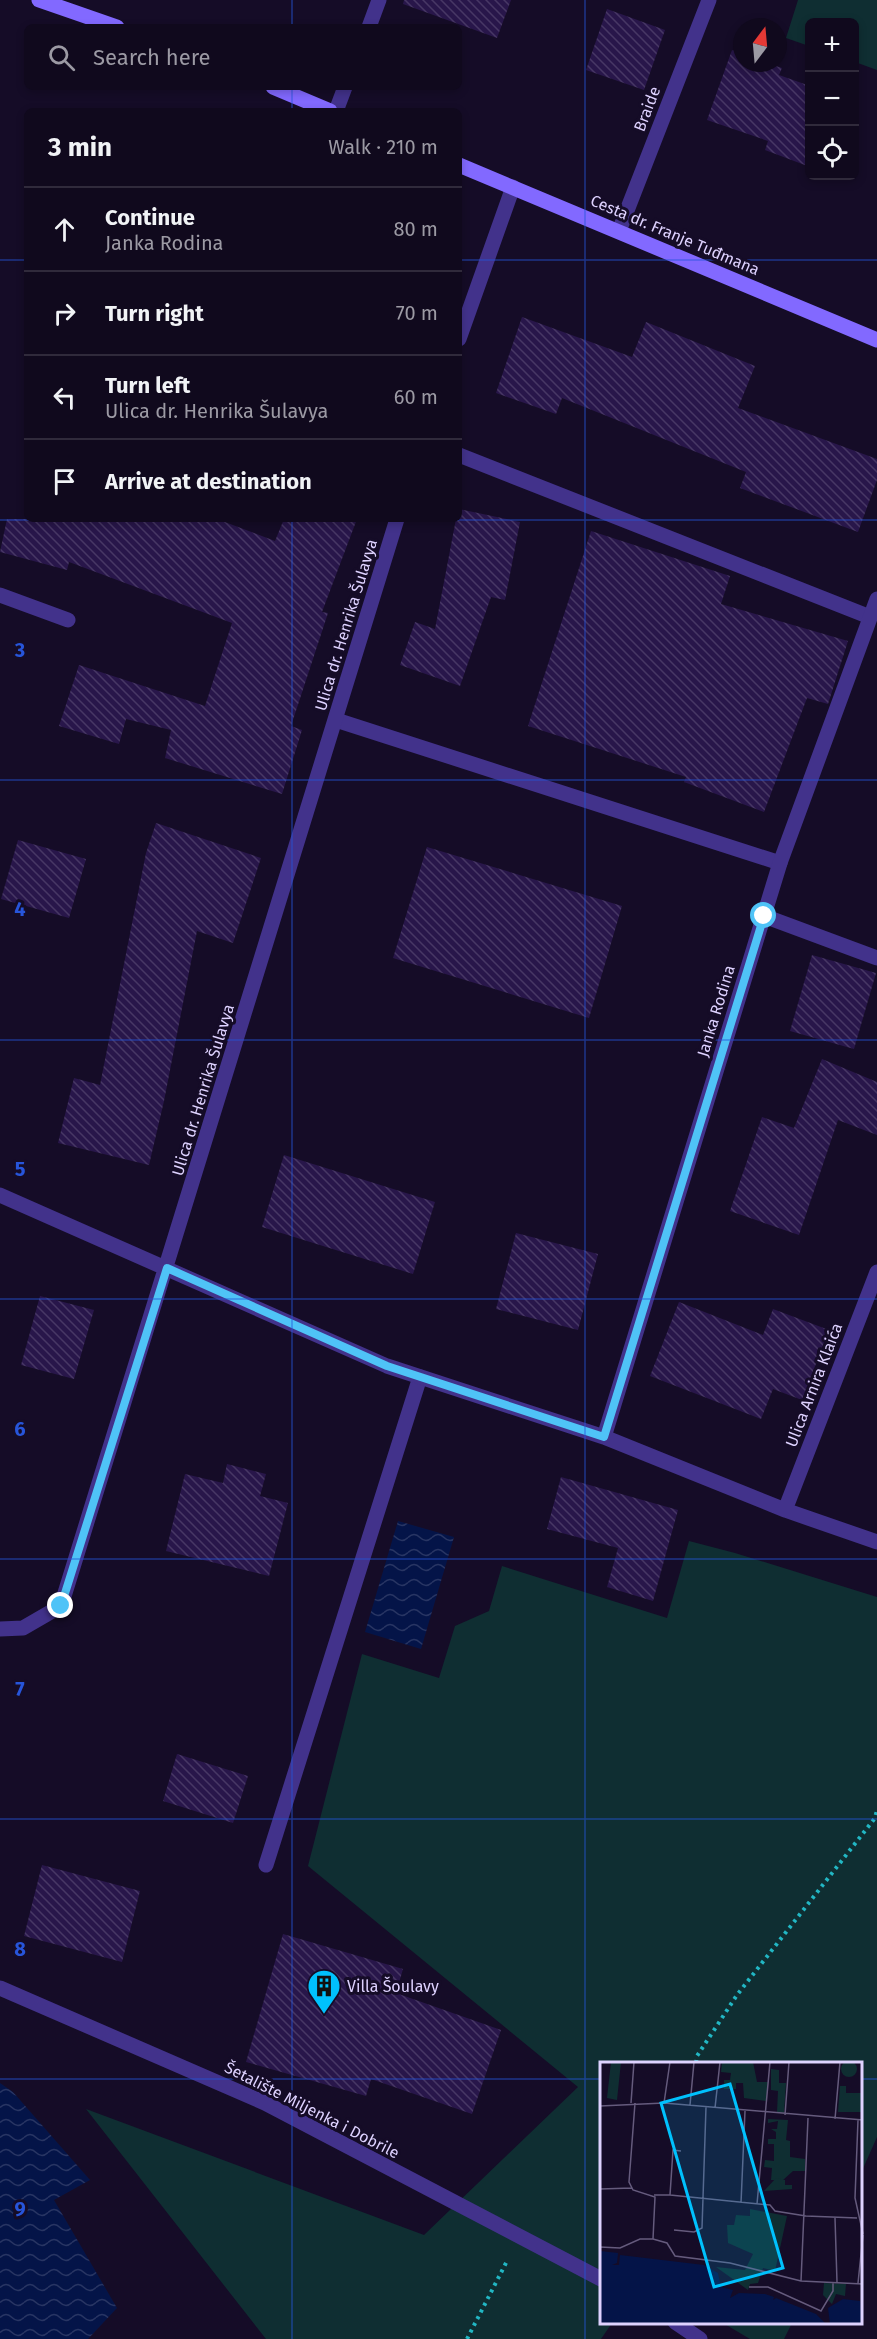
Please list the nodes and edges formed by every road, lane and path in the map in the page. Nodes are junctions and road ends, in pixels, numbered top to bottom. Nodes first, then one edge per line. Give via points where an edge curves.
1 (39, 0) edge
2 (379, 0) edge
3 (710, 0) edge
4 (108, 24) edge
5 (370, 24) edge
6 (280, 90) edge
7 (344, 90) edge
8 (323, 108) edge
9 (337, 108) edge
10 (462, 166) edge
11 (513, 187) junction
12 (619, 231) junction
13 (462, 331) edge
14 (877, 340) edge
15 (462, 456) edge
16 (396, 522) edge
17 (0, 595) edge
18 (877, 599) edge
19 (870, 617) junction
20 (68, 620) dead end
21 (336, 720) junction
22 (780, 863) junction
23 (764, 916) junction
24 (877, 958) edge
25 (0, 1195) edge
26 (167, 1268) junction
27 (877, 1272) edge
28 (420, 1377) junction
29 (604, 1437) junction
30 (785, 1510) junction
31 (877, 1542) edge
32 (0, 1629) edge
33 (877, 1810) edge
34 (266, 1865) dead end
35 (0, 1988) edge
36 (696, 2062) edge
37 (520, 2237) junction
38 (600, 2278) edge
39 (678, 2324) edge
40 (467, 2339) edge
41 (699, 2339) edge

1 - 4 main road
2 - 5 street
3 - 12 street, Braide
6 - 8 main road
7 - 9 street
10 - 11 main road, Cesta dr. Franje Tuđmana
11 - 12 main road, Cesta dr. Franje Tuđmana
11 - 13 street
12 - 14 main road, Cesta dr. Franje Tuđmana
15 - 19 street
16 - 21 street, Ulica dr. Henrika Šulavya
17 - 20 street
18 - 19 street, Janka Rodina
19 - 22 street, Janka Rodina
21 - 22 street
21 - 26 street, Ulica dr. Henrika Šulavya
22 - 23 street, Janka Rodina
23 - 24 street
23 - 29 street, Janka Rodina
25 - 26 street
26 - 28 street
26 - 32 street, Ulica dr. Henrika Šulavya via 61,1606 23,1628
27 - 30 street, Ulica Arnira Klaića
28 - 29 street
28 - 34 street
29 - 30 street
30 - 31 street
33 - 36 path via 875,1818 737,1995
35 - 37 street, Šetalište Miljenka i Dobrile via 265,2103
37 - 38 street, Šetalište Miljenka i Dobrile
37 - 40 path
39 - 41 street

